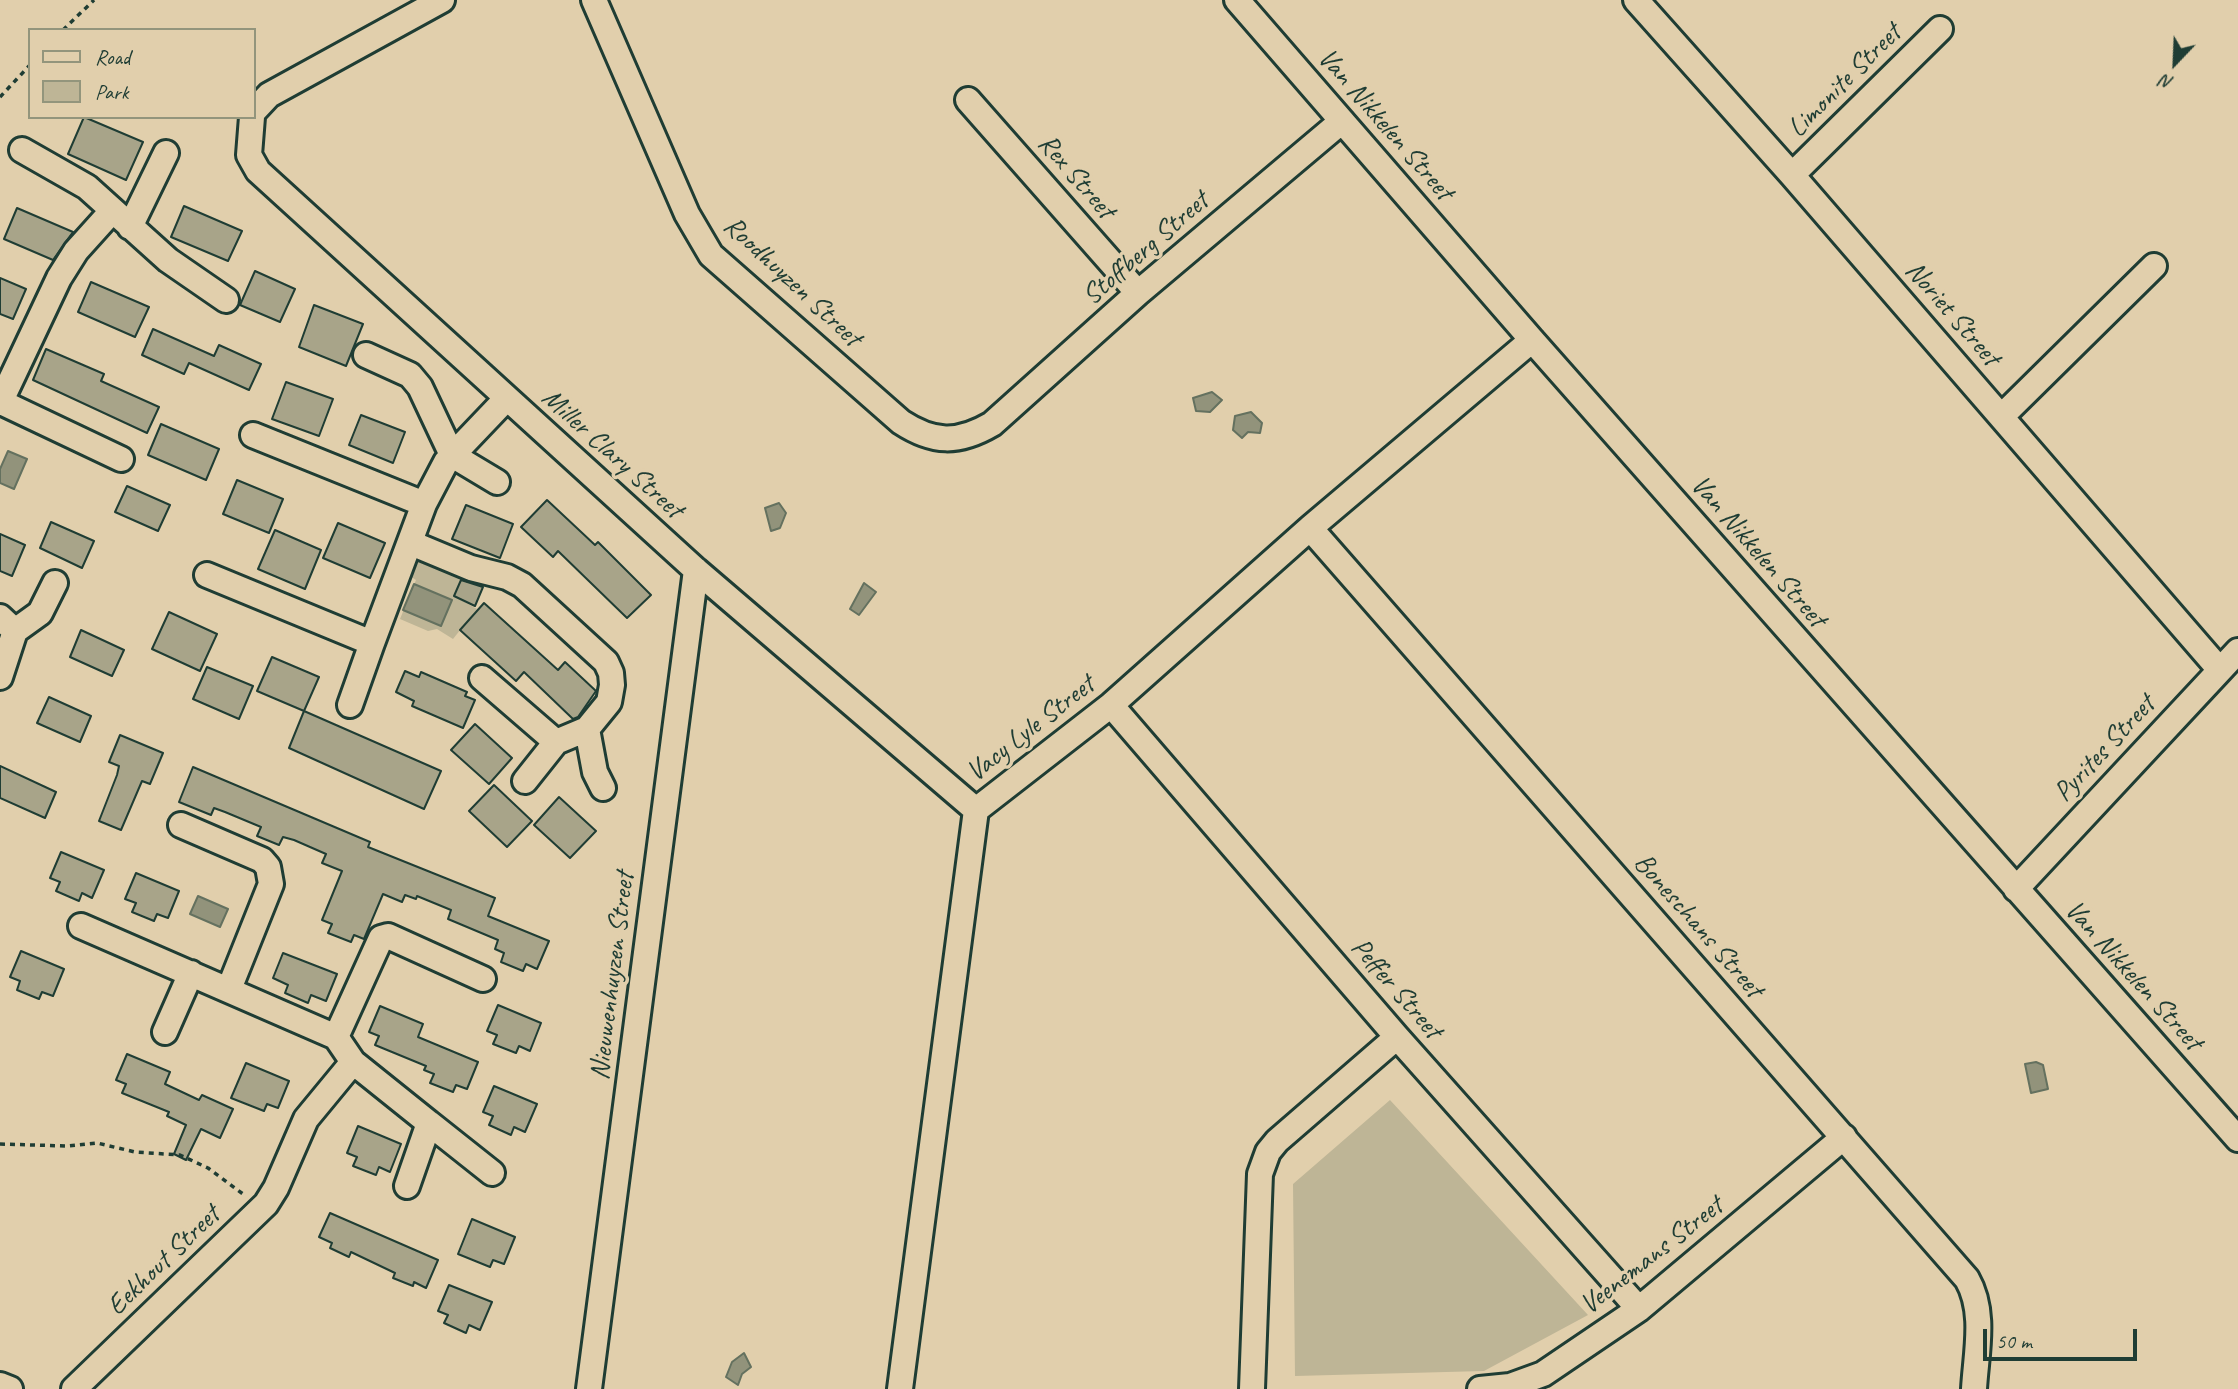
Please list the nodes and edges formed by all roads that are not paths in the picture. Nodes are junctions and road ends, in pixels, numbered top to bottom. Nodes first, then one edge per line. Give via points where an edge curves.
1 (442, 0) edge
2 (594, 0) edge
3 (1237, 0) edge
4 (1636, 0) edge
5 (1940, 29) dead end
6 (968, 100) dead end
7 (256, 109) edge
8 (252, 119) edge
9 (1342, 121) junction
10 (22, 150) dead end
11 (166, 153) dead end
12 (1793, 175) junction
13 (121, 219) junction
14 (2154, 266) dead end
15 (1139, 293) junction
16 (226, 300) dead end
17 (1532, 341) junction
18 (366, 355) dead end
19 (507, 398) junction
20 (0, 403) edge
21 (2002, 416) junction
22 (992, 425) joint
23 (253, 435) dead end
24 (452, 455) junction
25 (121, 459) dead end
26 (497, 482) dead end
27 (424, 504) junction
28 (1310, 528) junction
29 (411, 542) junction
30 (696, 570) junction
31 (207, 575) dead end
32 (55, 583) dead end
33 (7, 624) edge
34 (372, 643) junction
35 (2238, 651) edge
36 (2220, 670) junction
37 (0, 677) edge
38 (482, 678) dead end
39 (350, 705) dead end
40 (1111, 705) junction
41 (587, 729) junction
42 (556, 742) junction
43 (525, 780) dead end
44 (603, 788) dead end
45 (976, 810) junction
46 (181, 825) dead end
47 (2016, 889) junction
48 (81, 926) dead end
49 (191, 973) junction
50 (483, 979) dead end
51 (229, 989) junction
52 (166, 1032) dead end
53 (336, 1037) junction
54 (1397, 1037) junction
55 (353, 1062) junction
56 (429, 1123) junction
57 (1844, 1137) junction
58 (2238, 1139) edge
59 (492, 1173) dead end
60 (407, 1186) dead end
61 (1639, 1309) junction
62 (0, 1385) edge
63 (10, 1389) edge
64 (74, 1389) edge
65 (589, 1389) edge
66 (900, 1389) edge
67 (1252, 1389) edge
68 (1480, 1389) edge
69 (1974, 1389) edge

1 - 7 street via 269,95
2 - 22 street, Roodhuyzen Street via 687,214 711,256 919,434 953,440
3 - 9 street, Van Nikkelen Street
4 - 12 street, Noriet Street
5 - 12 street, Limonite Street
6 - 15 street, Rex Street
8 - 19 street, Miller Clary Street via 249,155 258,171
9 - 15 street, Stoffberg Street
9 - 17 street, Van Nikkelen Street
10 - 13 street via 68,174
11 - 13 street
12 - 21 street, Noriet Street
13 - 16 street via 167,260
13 - 20 street via 76,251
14 - 21 street
15 - 22 street, Stoffberg Street
17 - 28 street, Vacy Lyle Street
17 - 47 street, Van Nikkelen Street
18 - 24 street via 410,375
19 - 24 street
19 - 30 street, Miller Clary Street
20 - 25 street
21 - 36 street, Noriet Street
23 - 27 street
24 - 26 street
24 - 27 street
27 - 29 street
28 - 40 street, Vacy Lyle Street
28 - 57 street, Boneschans Street
29 - 34 street
29 - 41 street via 522,584 606,663 612,685 609,702
30 - 45 street, Miller Clary Street
30 - 65 street, Nieuwenhuyzen Street
31 - 34 street
32 - 33 street via 40,613
33 - 37 street
34 - 39 street
35 - 36 street, Pyrites Street
36 - 47 street, Pyrites Street
38 - 42 street
40 - 45 street, Vacy Lyle Street
40 - 54 street, Peffer Street
41 - 42 street
41 - 44 street via 595,772
42 - 43 street
45 - 66 street, Vacy Lyle Street
46 - 51 street via 262,860 271,875
47 - 58 street, Van Nikkelen Street
48 - 49 street
49 - 51 street
49 - 52 street
50 - 53 street via 388,936 381,938
51 - 53 street
53 - 55 street
54 - 61 street, Peffer Street
54 - 67 street via 1277,1142 1263,1164 1259,1174
55 - 56 street
55 - 64 street, Eekhout Street via 306,1119 266,1204
56 - 59 street
56 - 60 street
57 - 61 street, Veenemans Street
57 - 69 street, Boneschans Street via 1975,1292
61 - 68 street, Veenemans Street via 1543,1374 1510,1386
62 - 63 street

